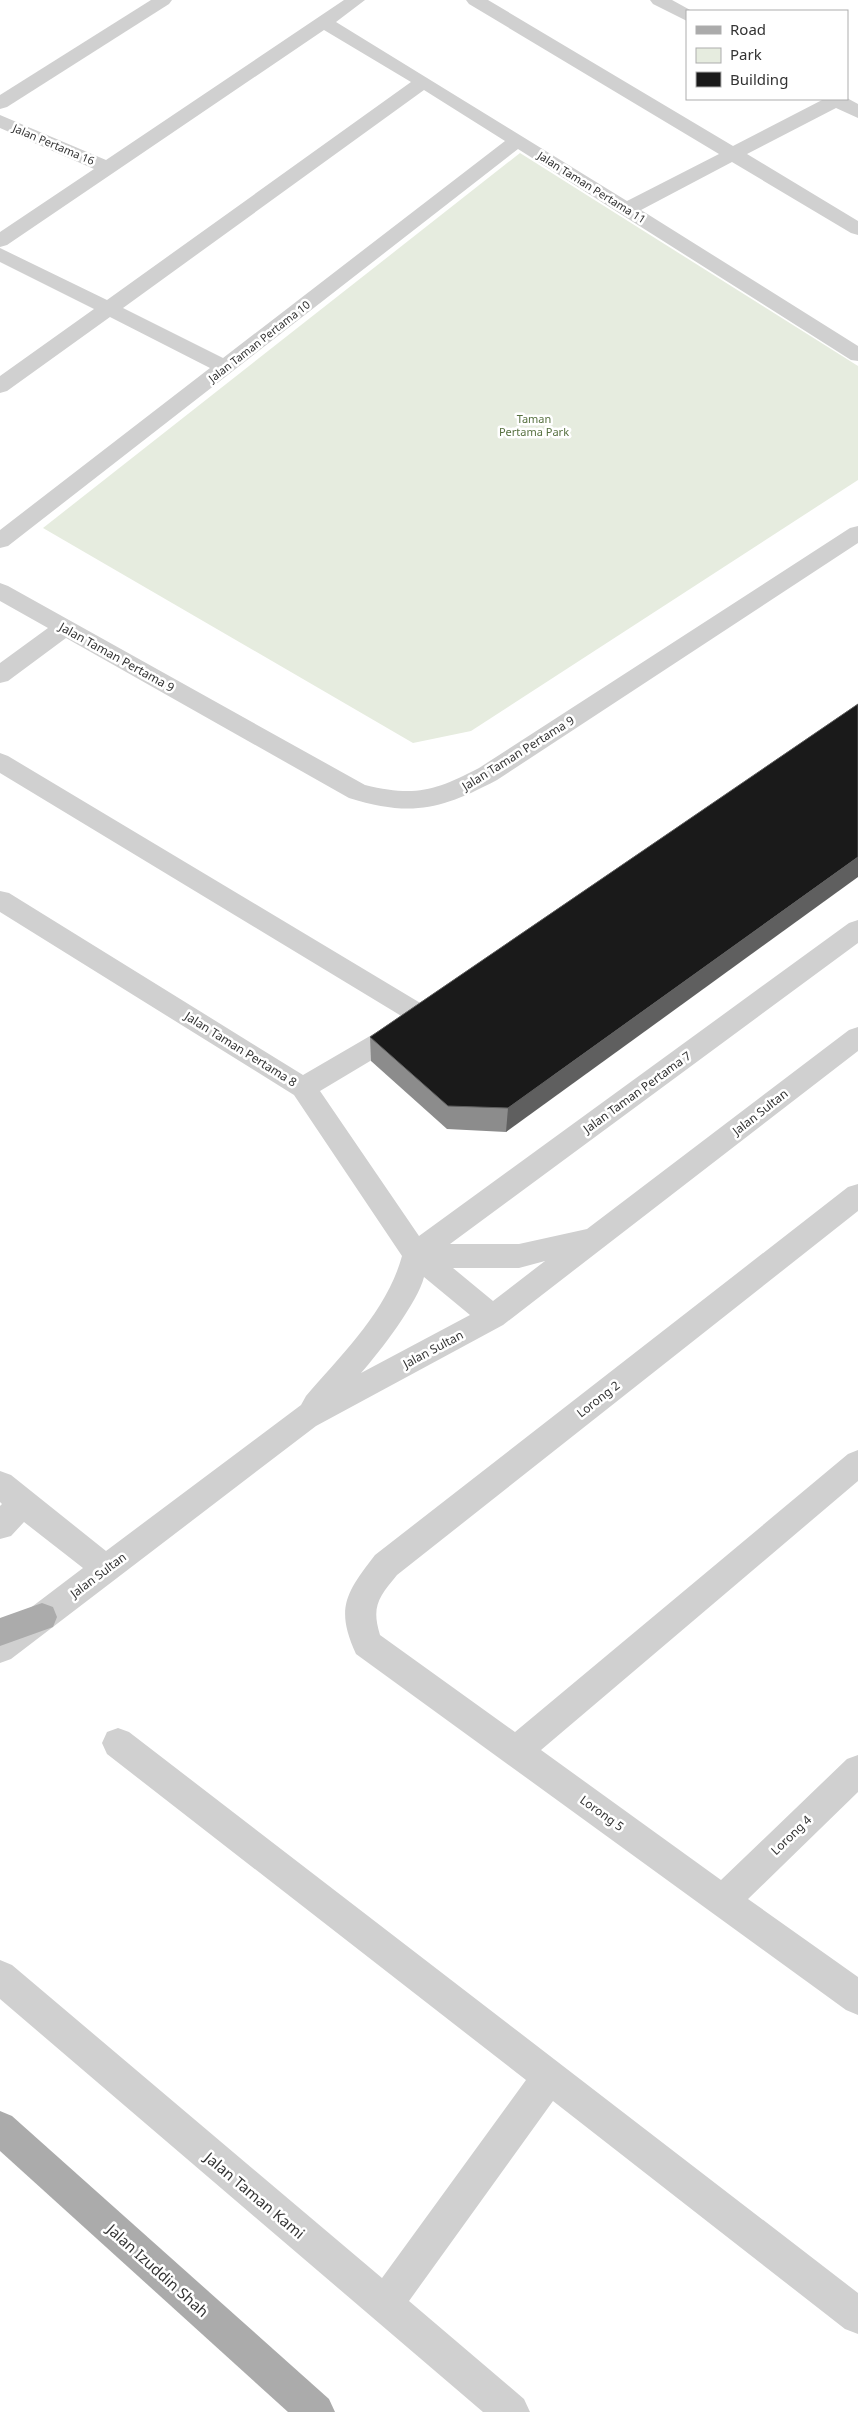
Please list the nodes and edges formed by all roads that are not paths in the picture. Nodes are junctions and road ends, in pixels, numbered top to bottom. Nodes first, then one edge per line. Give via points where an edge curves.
1 (163, 0) edge
2 (356, 0) edge
3 (475, 0) edge
4 (659, 0) edge
5 (686, 15) edge
6 (324, 22) junction
7 (424, 82) junction
8 (833, 100) edge
9 (837, 100) edge
10 (0, 103) edge
11 (858, 112) edge
12 (0, 121) edge
13 (517, 141) junction
14 (732, 154) junction
15 (108, 168) junction
16 (627, 209) junction
17 (858, 229) edge
18 (0, 241) edge
19 (0, 254) edge
20 (107, 308) junction
21 (858, 355) edge
22 (225, 367) junction
23 (0, 386) edge
24 (858, 533) edge
25 (0, 541) edge
26 (0, 591) edge
27 (65, 628) junction
28 (0, 675) edge
29 (0, 762) edge
30 (0, 900) edge
31 (858, 930) edge
32 (858, 1037) edge
33 (303, 1088) junction
34 (858, 1195) edge
35 (598, 1236) junction
36 (416, 1254) junction
37 (493, 1317) junction
38 (306, 1417) junction
39 (858, 1463) edge
40 (0, 1484) edge
41 (23, 1502) junction
42 (0, 1526) edge
43 (106, 1569) junction
44 (42, 1617) junction
45 (359, 1618) joint
46 (0, 1632) edge
47 (0, 1649) edge
48 (118, 1743) dead end
49 (516, 1751) junction
50 (858, 1770) edge
51 (723, 1901) junction
52 (0, 1977) edge
53 (858, 1998) edge
54 (550, 2077) junction
55 (0, 2128) edge
56 (384, 2305) junction
57 (858, 2316) edge
58 (316, 2412) edge
59 (511, 2412) edge

1 - 10 street
2 - 6 street
3 - 14 street
4 - 5 street
6 - 7 street, Jalan Taman Pertama 11
6 - 15 street
7 - 13 street, Jalan Taman Pertama 11
7 - 20 street
8 - 14 street
9 - 11 street
12 - 15 street, Jalan Pertama 16
13 - 16 street, Jalan Taman Pertama 11
13 - 22 street, Jalan Taman Pertama 10
14 - 16 street
14 - 17 street
15 - 18 street
16 - 21 street, Jalan Taman Pertama 11
19 - 20 street
20 - 22 street
20 - 23 street
22 - 25 street, Jalan Taman Pertama 10
24 - 27 street, Jalan Taman Pertama 9 via 488,774 459,790 425,801 391,801 358,792
26 - 27 street, Jalan Taman Pertama 9
27 - 28 street
29 - 33 street via 431,1011
30 - 33 street, Jalan Taman Pertama 8
31 - 36 street, Jalan Taman Pertama 7
32 - 35 street, Jalan Sultan
33 - 36 street, Jalan Taman Pertama 8
34 - 45 street, Lorong 2 via 386,1565 366,1592
35 - 36 street via 519,1256
35 - 37 street, Jalan Sultan
36 - 37 street, Jalan Taman Pertama 8
36 - 38 street via 409,1281 368,1345
37 - 38 street, Jalan Sultan
38 - 43 street, Jalan Sultan
39 - 49 street
40 - 41 street
41 - 42 street
41 - 43 street
43 - 44 street, Jalan Sultan
44 - 46 main road
44 - 47 street, Jalan Sultan
45 - 49 street, Lorong 5 via 367,1644
48 - 54 street
49 - 51 street, Lorong 5
50 - 51 street, Lorong 4
51 - 53 street, Lorong 5
52 - 56 street, Jalan Taman Kami
54 - 56 street
54 - 57 street
55 - 58 main road, Jalan Izuddin Shah
56 - 59 street, Jalan Taman Kami

